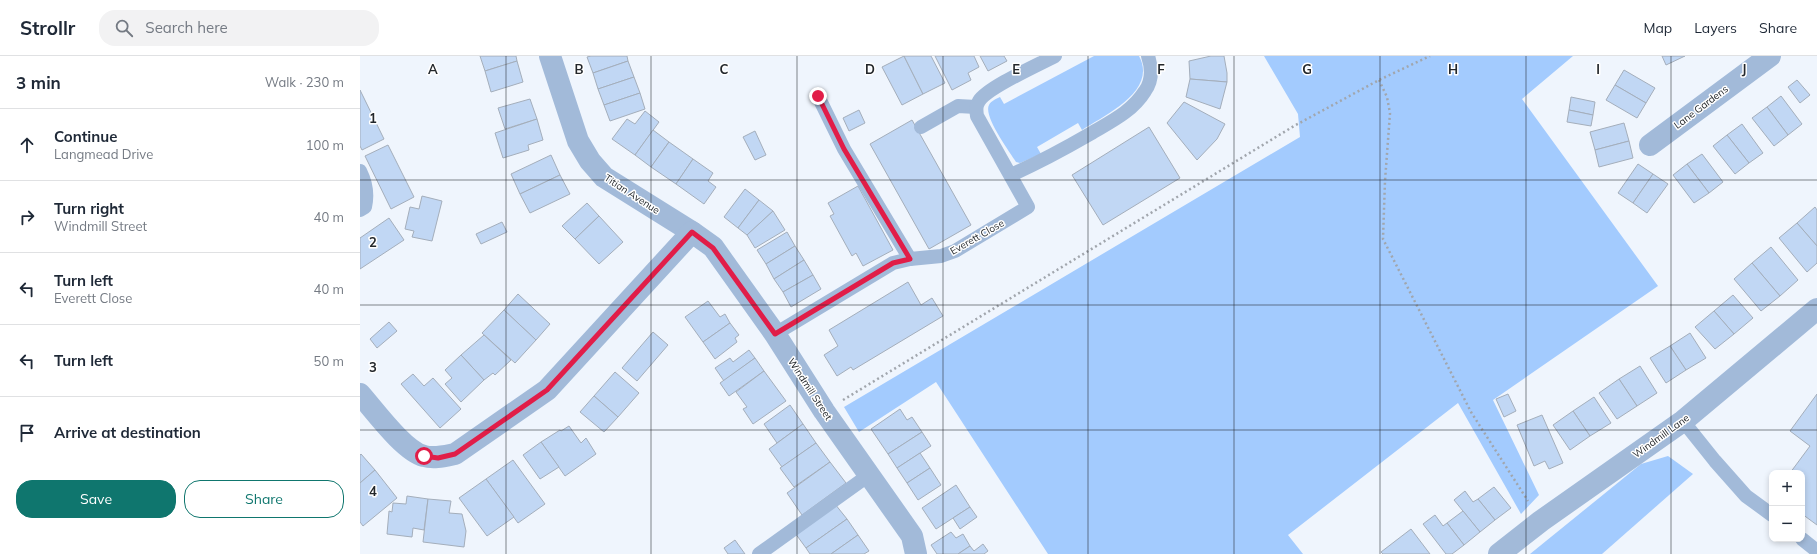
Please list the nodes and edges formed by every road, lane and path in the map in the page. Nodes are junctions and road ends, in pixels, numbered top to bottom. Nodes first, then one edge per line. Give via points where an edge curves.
1 (550, 56) edge
2 (1055, 56) edge
3 (1148, 56) edge
4 (1430, 56) edge
5 (1770, 56) edge
6 (1379, 80) junction
7 (818, 96) dead end
8 (976, 107) junction
9 (921, 127) dead end
10 (1650, 145) dead end
11 (360, 171) edge
12 (1011, 175) junction
13 (360, 210) edge
14 (692, 232) junction
15 (910, 259) junction
16 (1817, 309) edge
17 (775, 334) junction
18 (360, 394) edge
19 (824, 411) junction
20 (1683, 421) junction
21 (869, 475) junction
22 (1769, 514) edge
23 (1541, 521) junction
24 (1805, 541) edge
25 (1817, 551) edge
26 (759, 554) edge
27 (916, 554) edge
28 (1499, 554) edge

1 - 14 street, Titian Avenue via 578,141 590,161 604,177
2 - 8 lane via 993,89 980,99
3 - 12 lane via 1152,70 1150,81 1146,91 1129,110 1048,158
4 - 6 path
5 - 10 street, Lane Gardens
6 - 19 path via 1294,126
6 - 23 path via 1387,97 1390,113 1383,239 1471,412
7 - 15 lane via 844,149
8 - 9 lane via 958,106
8 - 12 lane via 978,116
11 - 13 lane via 368,196 365,207
12 - 15 lane, Everett Close via 1028,207 955,251 931,258
14 - 17 street, Windmill Street via 713,248
14 - 18 street via 547,390 455,454 438,458 424,456 408,449
15 - 17 lane, Everett Close via 893,263
16 - 20 street, Windmill Lane
17 - 19 street, Windmill Street
19 - 21 street, Windmill Street
20 - 22 lane via 1746,496
20 - 23 street, Windmill Lane
21 - 26 lane
21 - 27 street, Windmill Street via 912,536
23 - 28 street, Windmill Lane
24 - 25 lane

